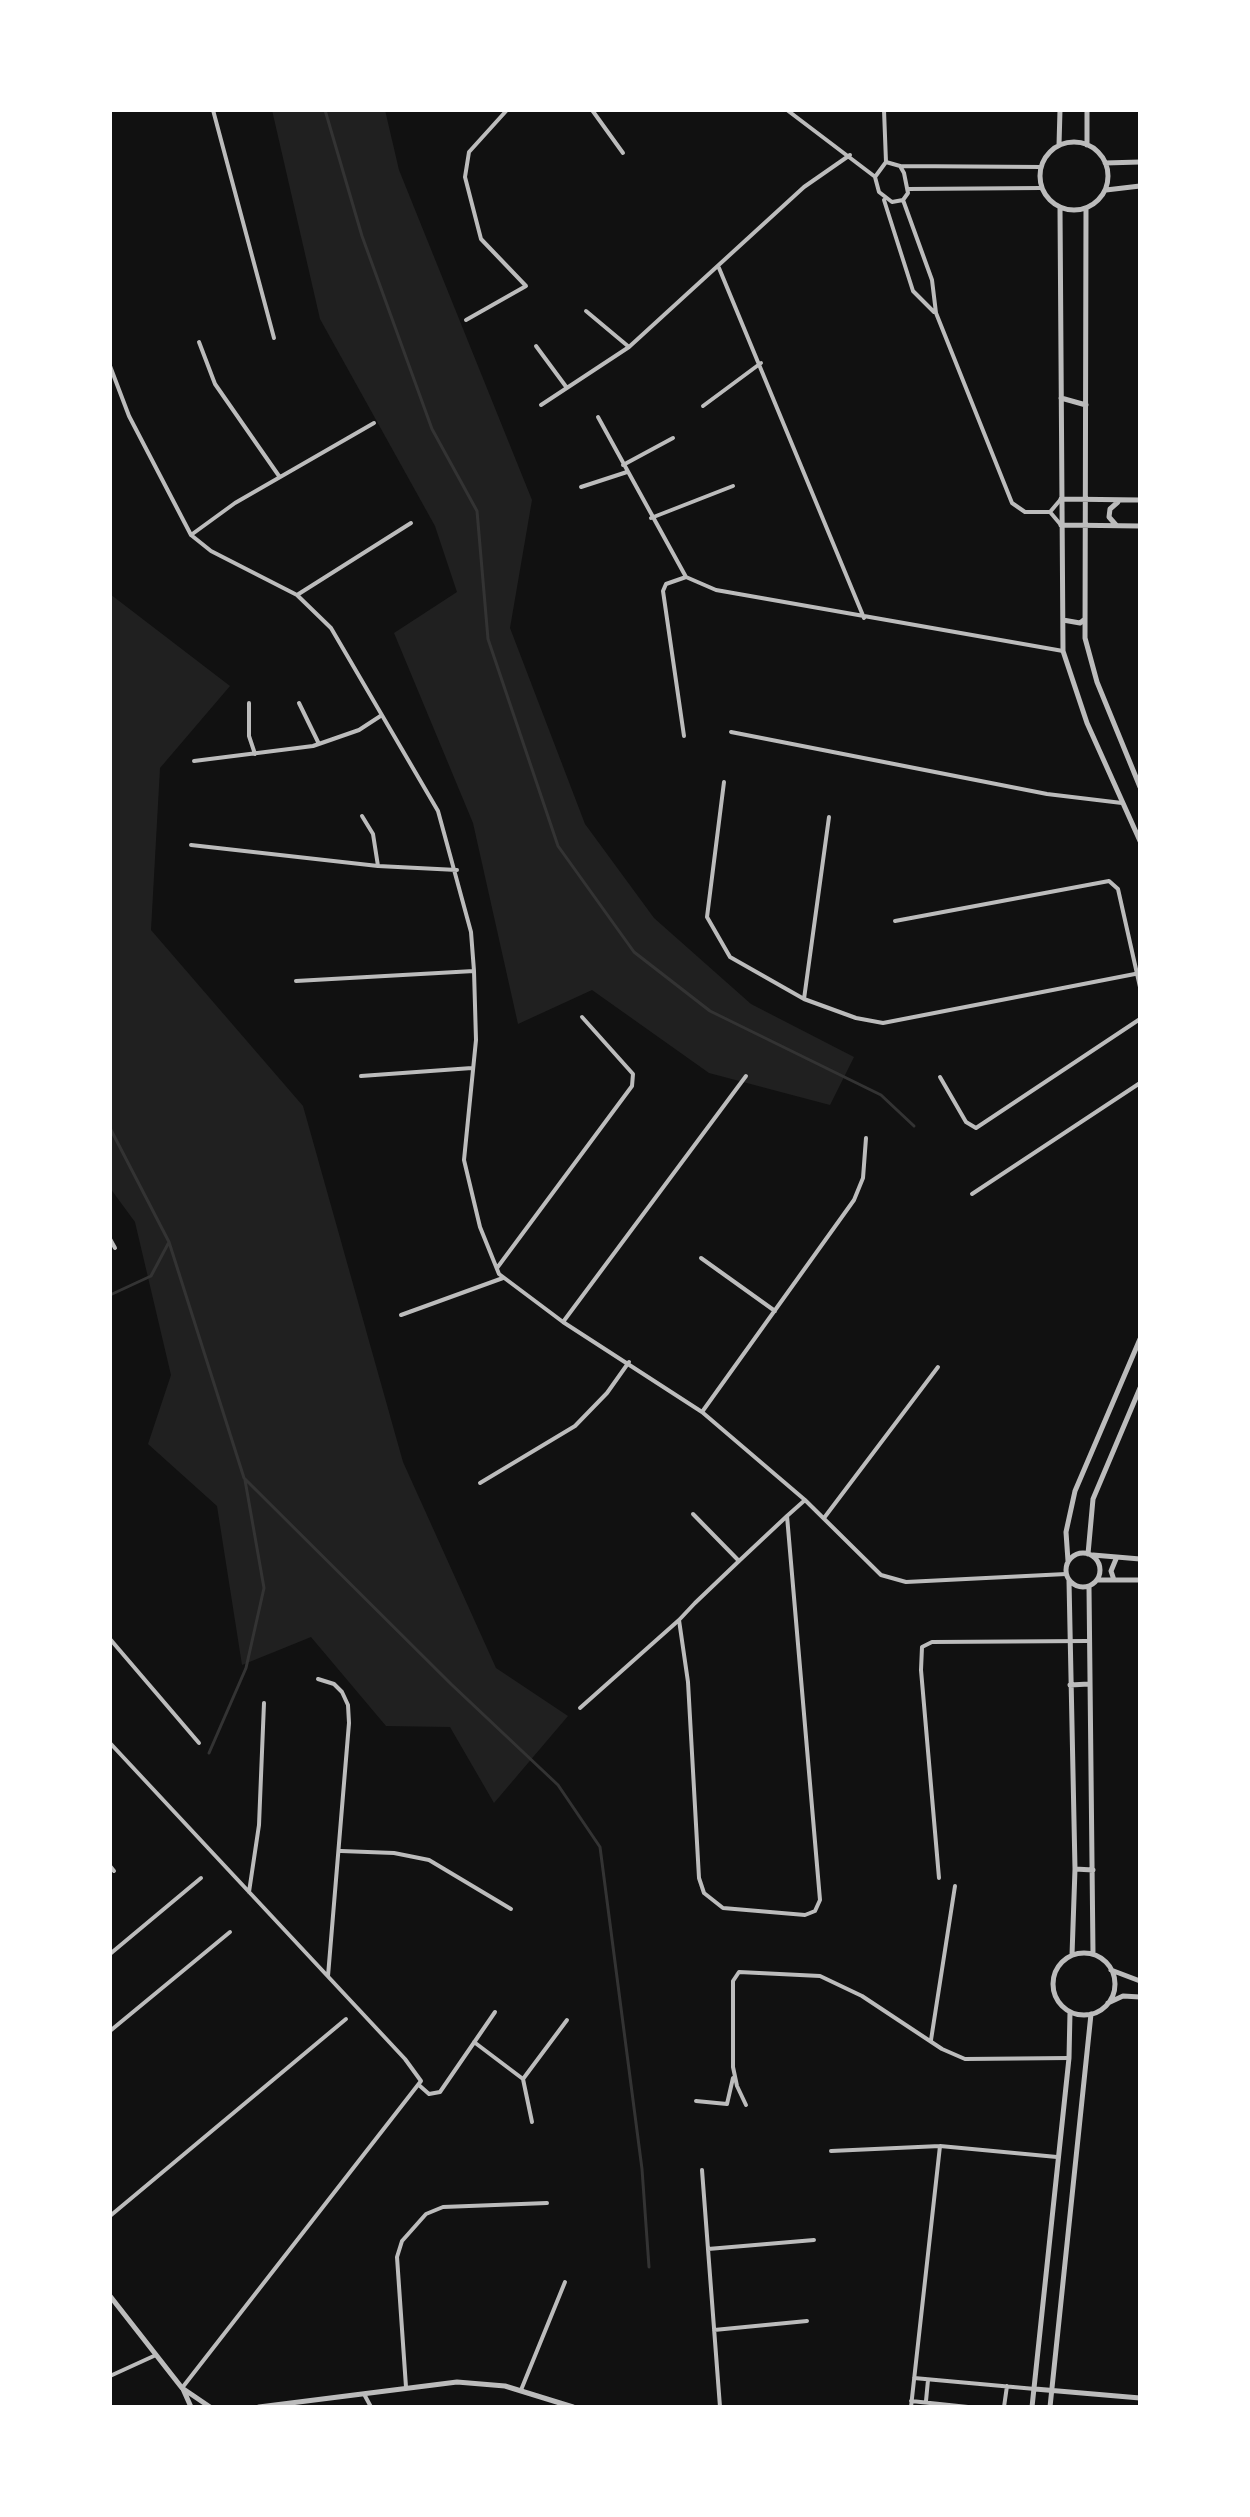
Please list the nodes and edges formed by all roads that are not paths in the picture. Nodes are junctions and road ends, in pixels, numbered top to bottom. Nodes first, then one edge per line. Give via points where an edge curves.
1 (213, 110) edge
2 (507, 110) edge
3 (592, 110) edge
4 (787, 110) edge
5 (884, 110) edge
6 (1060, 110) edge
7 (1087, 110) edge
8 (1059, 145) junction
9 (1087, 145) junction
10 (623, 153) dead end
11 (850, 155) junction
12 (886, 162) junction
13 (1140, 162) edge
14 (1105, 163) junction
15 (900, 166) junction
16 (1041, 167) junction
17 (875, 177) junction
18 (1140, 186) edge
19 (1041, 188) junction
20 (908, 189) junction
21 (1105, 190) junction
22 (884, 200) junction
23 (903, 200) junction
24 (1060, 208) junction
25 (1086, 209) junction
26 (719, 268) junction
27 (586, 311) dead end
28 (936, 313) junction
29 (466, 320) dead end
30 (274, 338) dead end
31 (199, 342) dead end
32 (536, 346) dead end
33 (629, 347) junction
34 (761, 363) junction
35 (110, 366) edge
36 (567, 388) junction
37 (1061, 398) junction
38 (541, 405) dead end
39 (703, 406) dead end
40 (1087, 406) junction
41 (598, 417) dead end
42 (374, 423) dead end
43 (673, 438) dead end
44 (623, 465) junction
45 (627, 472) junction
46 (279, 476) junction
47 (733, 486) dead end
48 (581, 487) dead end
49 (1086, 498) junction
50 (1061, 499) junction
51 (1140, 500) edge
52 (1118, 501) junction
53 (1050, 512) junction
54 (651, 518) junction
55 (411, 523) dead end
56 (1061, 525) junction
57 (1085, 525) junction
58 (1117, 525) junction
59 (1140, 526) edge
60 (191, 535) junction
61 (686, 577) junction
62 (297, 595) junction
63 (864, 618) junction
64 (1085, 619) junction
65 (1063, 620) junction
66 (1063, 651) junction
67 (249, 703) dead end
68 (299, 703) dead end
69 (382, 715) junction
70 (731, 732) dead end
71 (684, 736) dead end
72 (319, 744) junction
73 (255, 754) junction
74 (194, 761) dead end
75 (724, 782) dead end
76 (1140, 787) edge
77 (1122, 803) junction
78 (362, 816) dead end
79 (829, 817) dead end
80 (1140, 841) edge
81 (191, 845) dead end
82 (378, 866) junction
83 (457, 870) junction
84 (895, 921) dead end
85 (474, 971) junction
86 (1138, 973) edge
87 (296, 981) dead end
88 (1140, 987) edge
89 (804, 999) junction
90 (582, 1017) dead end
91 (1140, 1019) edge
92 (472, 1068) junction
93 (361, 1076) dead end
94 (746, 1076) dead end
95 (940, 1077) dead end
96 (1140, 1083) edge
97 (866, 1138) dead end
98 (972, 1194) dead end
99 (110, 1239) edge
100 (115, 1248) dead end
101 (701, 1258) dead end
102 (497, 1268) junction
103 (503, 1278) junction
104 (775, 1311) junction
105 (401, 1315) dead end
106 (563, 1322) junction
107 (1140, 1339) edge
108 (629, 1362) junction
109 (938, 1367) dead end
110 (1140, 1388) edge
111 (702, 1412) junction
112 (480, 1483) dead end
113 (805, 1500) junction
114 (693, 1514) dead end
115 (787, 1516) junction
116 (824, 1518) junction
117 (1089, 1554) junction
118 (1116, 1559) junction
119 (1140, 1559) edge
120 (739, 1561) junction
121 (1068, 1561) junction
122 (1066, 1574) junction
123 (1097, 1580) junction
124 (1114, 1580) junction
125 (1140, 1580) edge
126 (1069, 1581) junction
127 (1089, 1587) junction
128 (679, 1620) junction
129 (110, 1639) edge
130 (1087, 1641) junction
131 (1069, 1642) junction
132 (318, 1679) dead end
133 (1089, 1684) junction
134 (1070, 1685) junction
135 (264, 1703) dead end
136 (580, 1708) dead end
137 (110, 1743) edge
138 (199, 1743) dead end
139 (341, 1851) junction
140 (1075, 1869) junction
141 (1093, 1870) junction
142 (201, 1878) dead end
143 (939, 1878) dead end
144 (955, 1886) dead end
145 (249, 1892) junction
146 (511, 1909) dead end
147 (230, 1932) dead end
148 (110, 1954) edge
149 (1093, 1954) junction
150 (1072, 1955) junction
151 (1111, 1970) junction
152 (328, 1976) junction
153 (1140, 1981) edge
154 (1140, 1997) edge
155 (1108, 2003) junction
156 (495, 2012) dead end
157 (1070, 2012) junction
158 (1091, 2014) junction
159 (346, 2019) dead end
160 (567, 2020) dead end
161 (110, 2031) edge
162 (931, 2040) junction
163 (474, 2042) junction
164 (1069, 2058) junction
165 (733, 2076) junction
166 (523, 2079) junction
167 (420, 2086) junction
168 (696, 2101) dead end
169 (746, 2105) dead end
170 (532, 2122) dead end
171 (940, 2146) junction
172 (831, 2151) dead end
173 (1057, 2157) junction
174 (702, 2170) dead end
175 (547, 2203) dead end
176 (110, 2216) edge
177 (814, 2240) dead end
178 (708, 2249) junction
179 (565, 2282) dead end
180 (110, 2296) edge
181 (807, 2321) dead end
182 (714, 2330) junction
183 (156, 2355) junction
184 (110, 2376) edge
185 (914, 2378) junction
186 (928, 2380) junction
187 (1007, 2386) junction
188 (406, 2387) junction
189 (182, 2388) junction
190 (1035, 2389) junction
191 (1052, 2389) junction
192 (521, 2390) junction
193 (364, 2394) junction
194 (1140, 2398) edge
195 (926, 2402) junction
196 (911, 2404) edge
197 (191, 2407) edge
198 (210, 2407) edge
199 (259, 2407) edge
200 (371, 2407) edge
201 (573, 2407) edge
202 (720, 2407) edge
203 (968, 2407) edge
204 (1004, 2407) edge
205 (1032, 2407) edge
206 (1050, 2407) edge

1 - 30 street
2 - 29 street via 469,152 465,177 481,239 526,286
3 - 10 street
4 - 11 street
5 - 12 street
6 - 8 street
7 - 9 street
8 - 9 street
8 - 16 street
9 - 14 street
11 - 17 street
11 - 26 street via 804,187
12 - 15 street
12 - 17 street
13 - 14 street
14 - 21 street
15 - 16 street
15 - 20 street
16 - 19 street
17 - 22 street
18 - 21 street
19 - 20 street
19 - 24 street
20 - 23 street
21 - 25 street
22 - 23 street
22 - 28 street via 913,291
23 - 28 street via 932,280
24 - 25 street
24 - 37 street
25 - 40 street
26 - 33 street
26 - 34 street
27 - 33 street
28 - 53 street via 1012,503 1025,512
31 - 46 street via 215,384
32 - 36 street
33 - 36 street
34 - 39 street
34 - 63 street
35 - 60 street via 135,428
36 - 38 street
37 - 40 street
37 - 50 street
40 - 49 street
41 - 44 street
42 - 46 street
43 - 44 street
44 - 45 street
45 - 48 street
45 - 54 street
46 - 60 street
47 - 54 street
49 - 50 street
49 - 52 street
49 - 57 street
50 - 53 street
50 - 56 street
51 - 52 street
52 - 58 street via 1109,517
53 - 56 street
54 - 61 street
55 - 62 street
56 - 57 street
56 - 65 street
57 - 58 street
57 - 64 street
58 - 59 street
60 - 62 street via 211,551
61 - 63 street via 716,590
61 - 71 street via 666,584 663,591
62 - 69 street via 331,628
63 - 66 street
64 - 65 street
64 - 76 street via 1089,656
65 - 66 street
66 - 77 street
67 - 73 street
68 - 72 street
69 - 72 street via 359,730
69 - 83 street via 438,811
70 - 77 street via 1047,794
72 - 73 street
73 - 74 street
75 - 89 street via 707,906 710,926 730,957
77 - 80 street
78 - 82 street via 373,834
79 - 89 street
81 - 82 street
82 - 83 street
83 - 85 street
84 - 86 street via 1109,881 1118,889
85 - 87 street
85 - 92 street
86 - 88 street
86 - 89 street via 883,1023
90 - 102 street via 633,1074 632,1086
91 - 95 street via 976,1128 966,1122
92 - 93 street
92 - 102 street via 464,1160 480,1227
94 - 106 street
96 - 98 street
97 - 104 street via 860,1189
99 - 100 street
101 - 104 street
102 - 103 street
103 - 105 street
103 - 106 street
104 - 111 street
106 - 108 street
107 - 121 street via 1069,1509
108 - 111 street
108 - 112 street via 575,1426
109 - 116 street
110 - 117 street via 1093,1499
111 - 113 street
113 - 115 street
113 - 116 street
114 - 120 street
115 - 120 street
115 - 128 street via 820,1900 811,1914 723,1908 704,1893
116 - 122 street via 873,1570 898,1580
117 - 118 street
117 - 121 street
117 - 123 street via 1100,1569
118 - 119 street
118 - 124 street
120 - 128 street
121 - 122 street
122 - 126 street
123 - 124 street
123 - 127 street
124 - 125 street
126 - 127 street
126 - 131 street
127 - 130 street
128 - 136 street
129 - 138 street
130 - 131 street
130 - 133 street
131 - 134 street
131 - 143 street via 932,1642 922,1647
132 - 139 street via 334,1684 348,1705
133 - 134 street
133 - 141 street
134 - 140 street
135 - 145 street via 259,1825
137 - 145 street
139 - 146 street via 429,1860
139 - 152 street
140 - 141 street
140 - 150 street
141 - 149 street
142 - 148 street
144 - 162 street
145 - 152 street
147 - 161 street
149 - 150 street
149 - 151 street
150 - 157 street via 1057,1968 1053,1988
151 - 153 street
151 - 155 street via 1114,1989
152 - 167 street via 405,2059
154 - 155 street via 1123,1996
155 - 158 street
156 - 163 street
157 - 158 street
157 - 164 street
158 - 191 street
159 - 176 street
160 - 166 street
162 - 164 street via 976,2061
162 - 165 street via 820,1976 739,1972 733,1981
163 - 166 street
163 - 167 street via 440,2092 429,2094
164 - 173 street
165 - 168 street via 728,2103
165 - 169 street
166 - 170 street
167 - 189 street
171 - 172 street
171 - 173 street
171 - 185 street
173 - 190 street
174 - 178 street
175 - 188 street via 443,2207 426,2214 402,2241 397,2257
177 - 178 street
178 - 182 street
179 - 192 street
180 - 183 street
181 - 182 street
182 - 202 street
183 - 184 street
183 - 189 street
185 - 186 street
185 - 196 street
186 - 187 street
186 - 195 street
187 - 190 street
187 - 204 street
188 - 192 street via 457,2382
188 - 193 street
189 - 197 street
189 - 198 street
190 - 191 street
190 - 205 street
191 - 194 street
191 - 206 street
192 - 201 street
193 - 199 street
193 - 200 street
195 - 196 street
195 - 203 street

